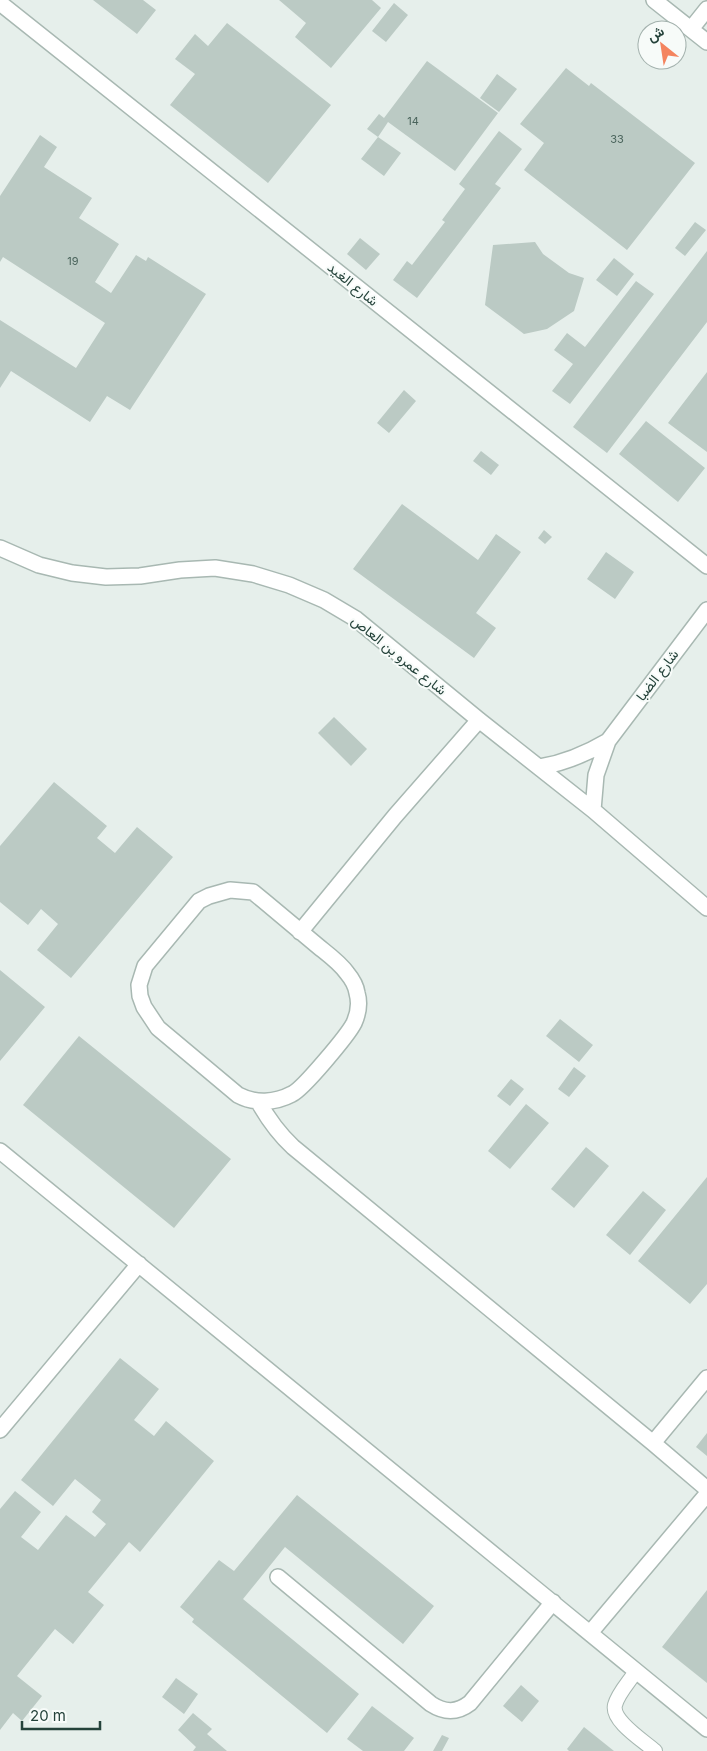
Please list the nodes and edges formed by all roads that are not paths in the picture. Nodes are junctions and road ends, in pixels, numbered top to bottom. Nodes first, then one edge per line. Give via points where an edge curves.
1 (654, 0) edge
2 (0, 3) edge
3 (707, 9) edge
4 (691, 29) junction
5 (707, 42) edge
6 (0, 548) edge
7 (707, 566) edge
8 (707, 610) edge
9 (479, 720) junction
10 (608, 741) junction
11 (540, 767) junction
12 (593, 810) junction
13 (707, 908) edge
14 (300, 932) junction
15 (258, 1101) junction
16 (2, 1156) edge
17 (139, 1264) junction
18 (707, 1378) edge
19 (0, 1430) edge
20 (654, 1443) junction
21 (707, 1489) edge
22 (707, 1494) edge
23 (278, 1577) dead end
24 (553, 1602) junction
25 (590, 1633) junction
26 (636, 1671) junction
27 (707, 1728) edge
28 (655, 1751) edge

1 - 4 street
2 - 7 street, شارع الغيد
3 - 4 street
4 - 5 street
6 - 9 street, شارع عمرو بن العاص via 39,565 72,573 140,576 215,568 253,574 289,585 356,619
8 - 10 street, شارع الضبا
9 - 11 street, شارع عمرو بن العاص
9 - 14 street
10 - 11 street, شارع الضبا via 575,758
10 - 12 street, شارع الضبا via 596,775
11 - 12 street, شارع عمرو بن العاص
12 - 13 street, شارع عمرو بن العاص
14 - 15 street via 348,973 358,994 357,1015 348,1032 300,1090 280,1099
14 - 15 street via 253,892 219,892 199,901 150,958 141,975 140,996 158,1028 238,1095
15 - 20 street via 267,1119 293,1147
16 - 17 street
17 - 19 street
17 - 24 street
18 - 20 street
20 - 21 street
22 - 25 street
23 - 24 street via 431,1704 448,1712 470,1703
24 - 25 street
25 - 26 street
26 - 27 street
26 - 28 lane via 618,1698 615,1710 620,1721

